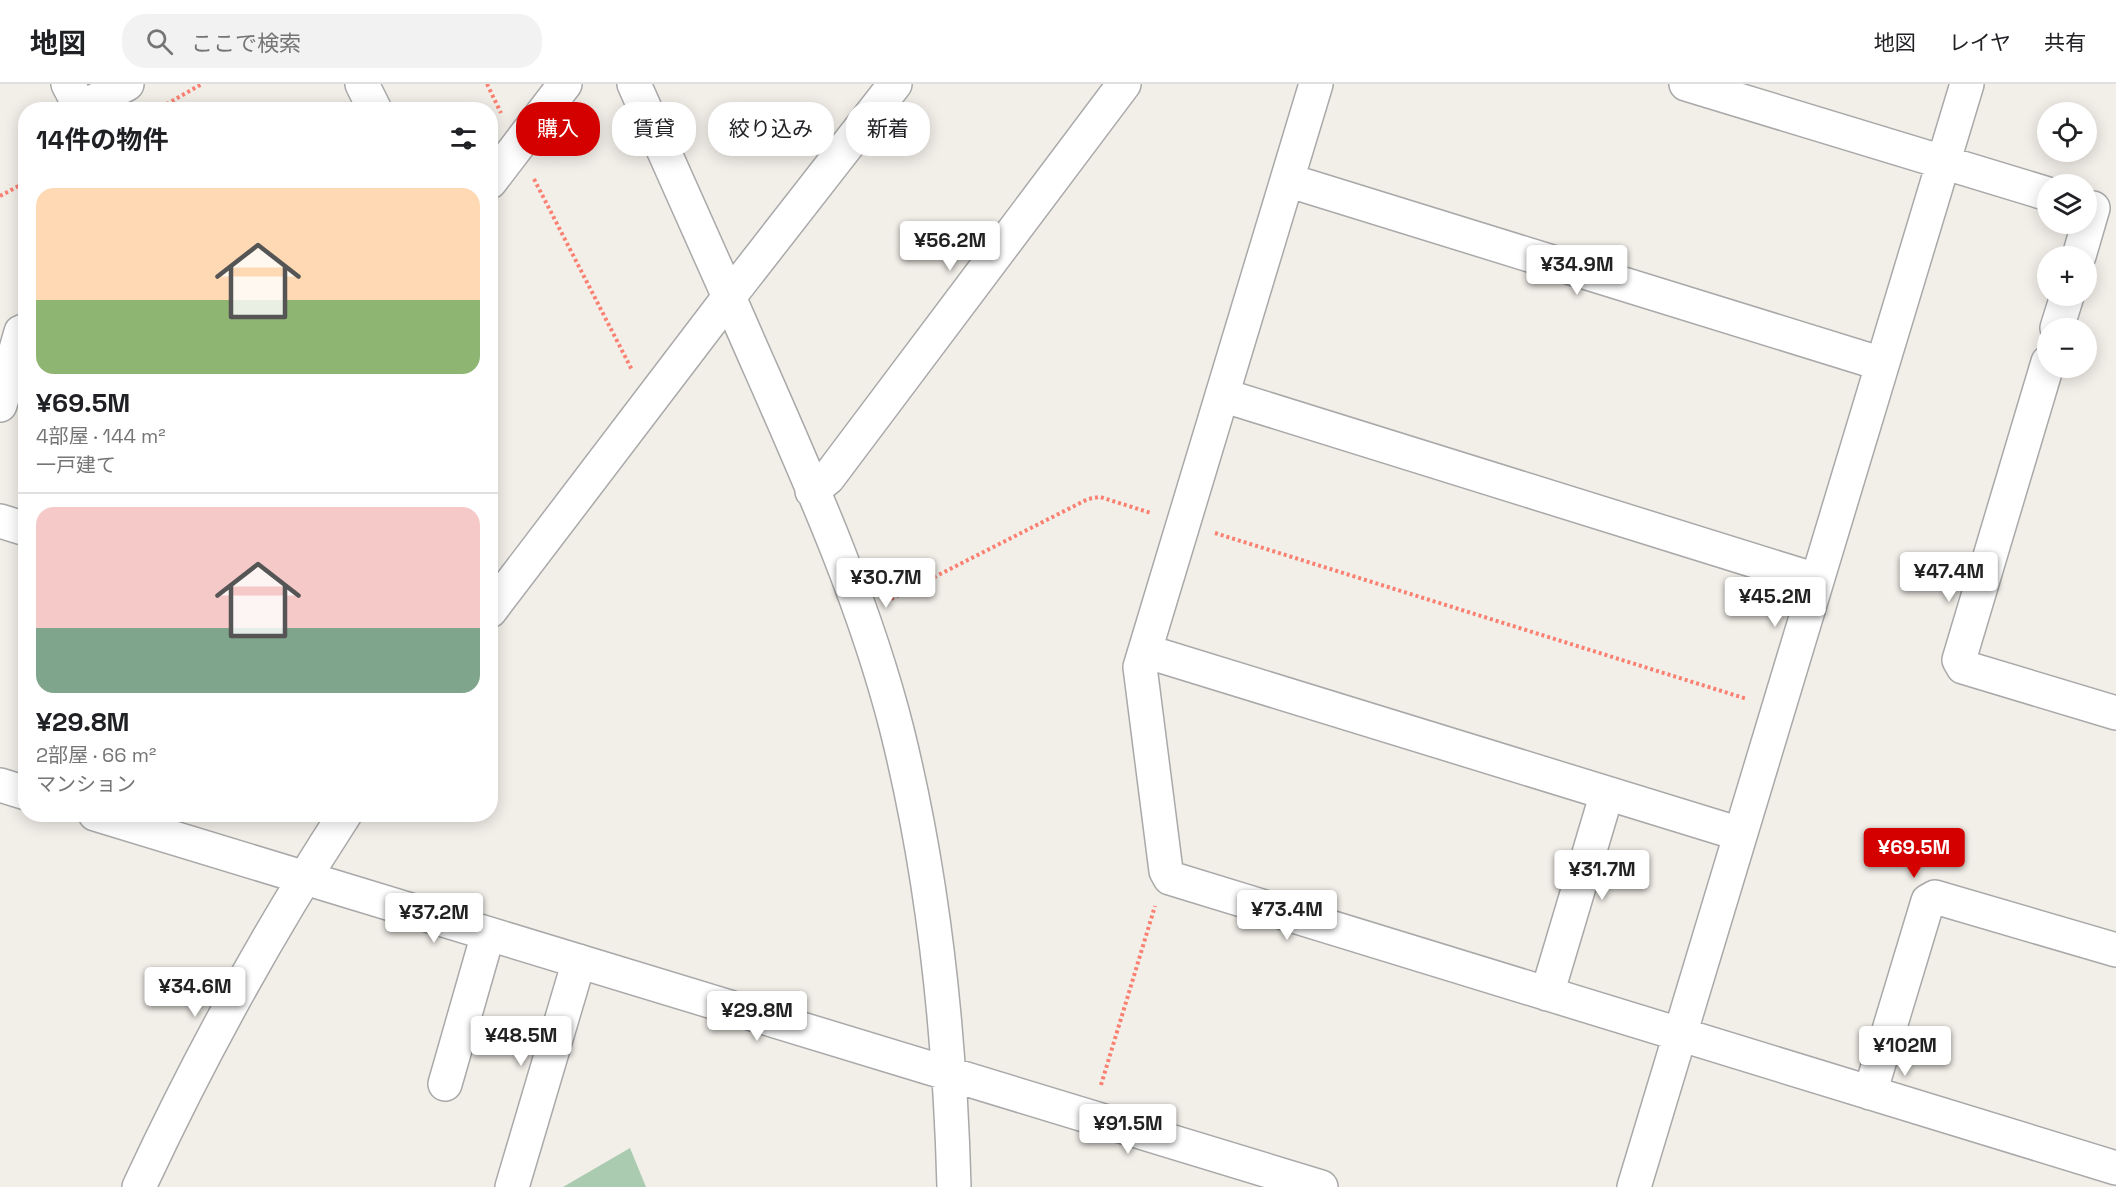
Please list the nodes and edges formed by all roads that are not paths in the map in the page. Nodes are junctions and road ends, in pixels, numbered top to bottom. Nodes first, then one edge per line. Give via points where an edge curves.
1 (68, 84) edge
2 (127, 84) edge
3 (362, 84) edge
4 (565, 84) edge
5 (634, 84) edge
6 (895, 84) edge
7 (1124, 84) edge
8 (1316, 84) edge
9 (1686, 84) edge
10 (1967, 84) edge
11 (77, 102) edge
12 (93, 102) edge
13 (371, 102) edge
14 (1944, 163) junction
15 (498, 172) edge
16 (1287, 180) junction
17 (2037, 191) edge
18 (2099, 210) edge
19 (2083, 246) edge
20 (729, 297) junction
21 (18, 342) edge
22 (1882, 364) junction
23 (2043, 378) edge
24 (1222, 395) junction
25 (0, 405) edge
26 (812, 491) junction
27 (0, 521) edge
28 (18, 527) edge
29 (1816, 580) junction
30 (498, 600) edge
31 (1145, 651) junction
32 (2116, 713) edge
33 (0, 785) edge
34 (18, 791) edge
35 (1607, 793) junction
36 (121, 822) edge
37 (340, 822) edge
38 (1740, 834) junction
39 (304, 878) junction
40 (488, 934) junction
41 (2114, 942) edge
42 (579, 961) junction
43 (1547, 994) junction
44 (1679, 1035) junction
45 (949, 1073) junction
46 (445, 1084) dead end
47 (1870, 1093) junction
48 (2116, 1167) edge
49 (139, 1187) edge
50 (512, 1187) edge
51 (954, 1187) edge
52 (1321, 1187) edge
53 (1634, 1187) edge

1 - 11 street
2 - 12 street
3 - 13 street
4 - 15 street
5 - 20 street
6 - 20 street
7 - 26 street via 828,478
8 - 16 street
9 - 14 street
10 - 14 street
14 - 17 street
14 - 22 street
16 - 22 street
16 - 24 street
18 - 19 street
20 - 26 street
20 - 30 street
21 - 25 street
22 - 29 street
23 - 32 street via 1959,660 1963,667
24 - 29 street
24 - 31 street
26 - 45 street via 863,621 897,730 919,833
27 - 28 street
29 - 38 street
31 - 35 street
31 - 43 street via 1140,667 1170,878
33 - 34 street
35 - 38 street
35 - 43 street
36 - 39 street
37 - 39 street
38 - 44 street
39 - 40 street
39 - 49 street via 205,1054
40 - 42 street
40 - 46 street
41 - 47 street via 1935,897 1928,901
42 - 45 street
42 - 50 street
43 - 44 street
44 - 47 street
44 - 53 street
45 - 51 street
45 - 52 street
47 - 48 street

